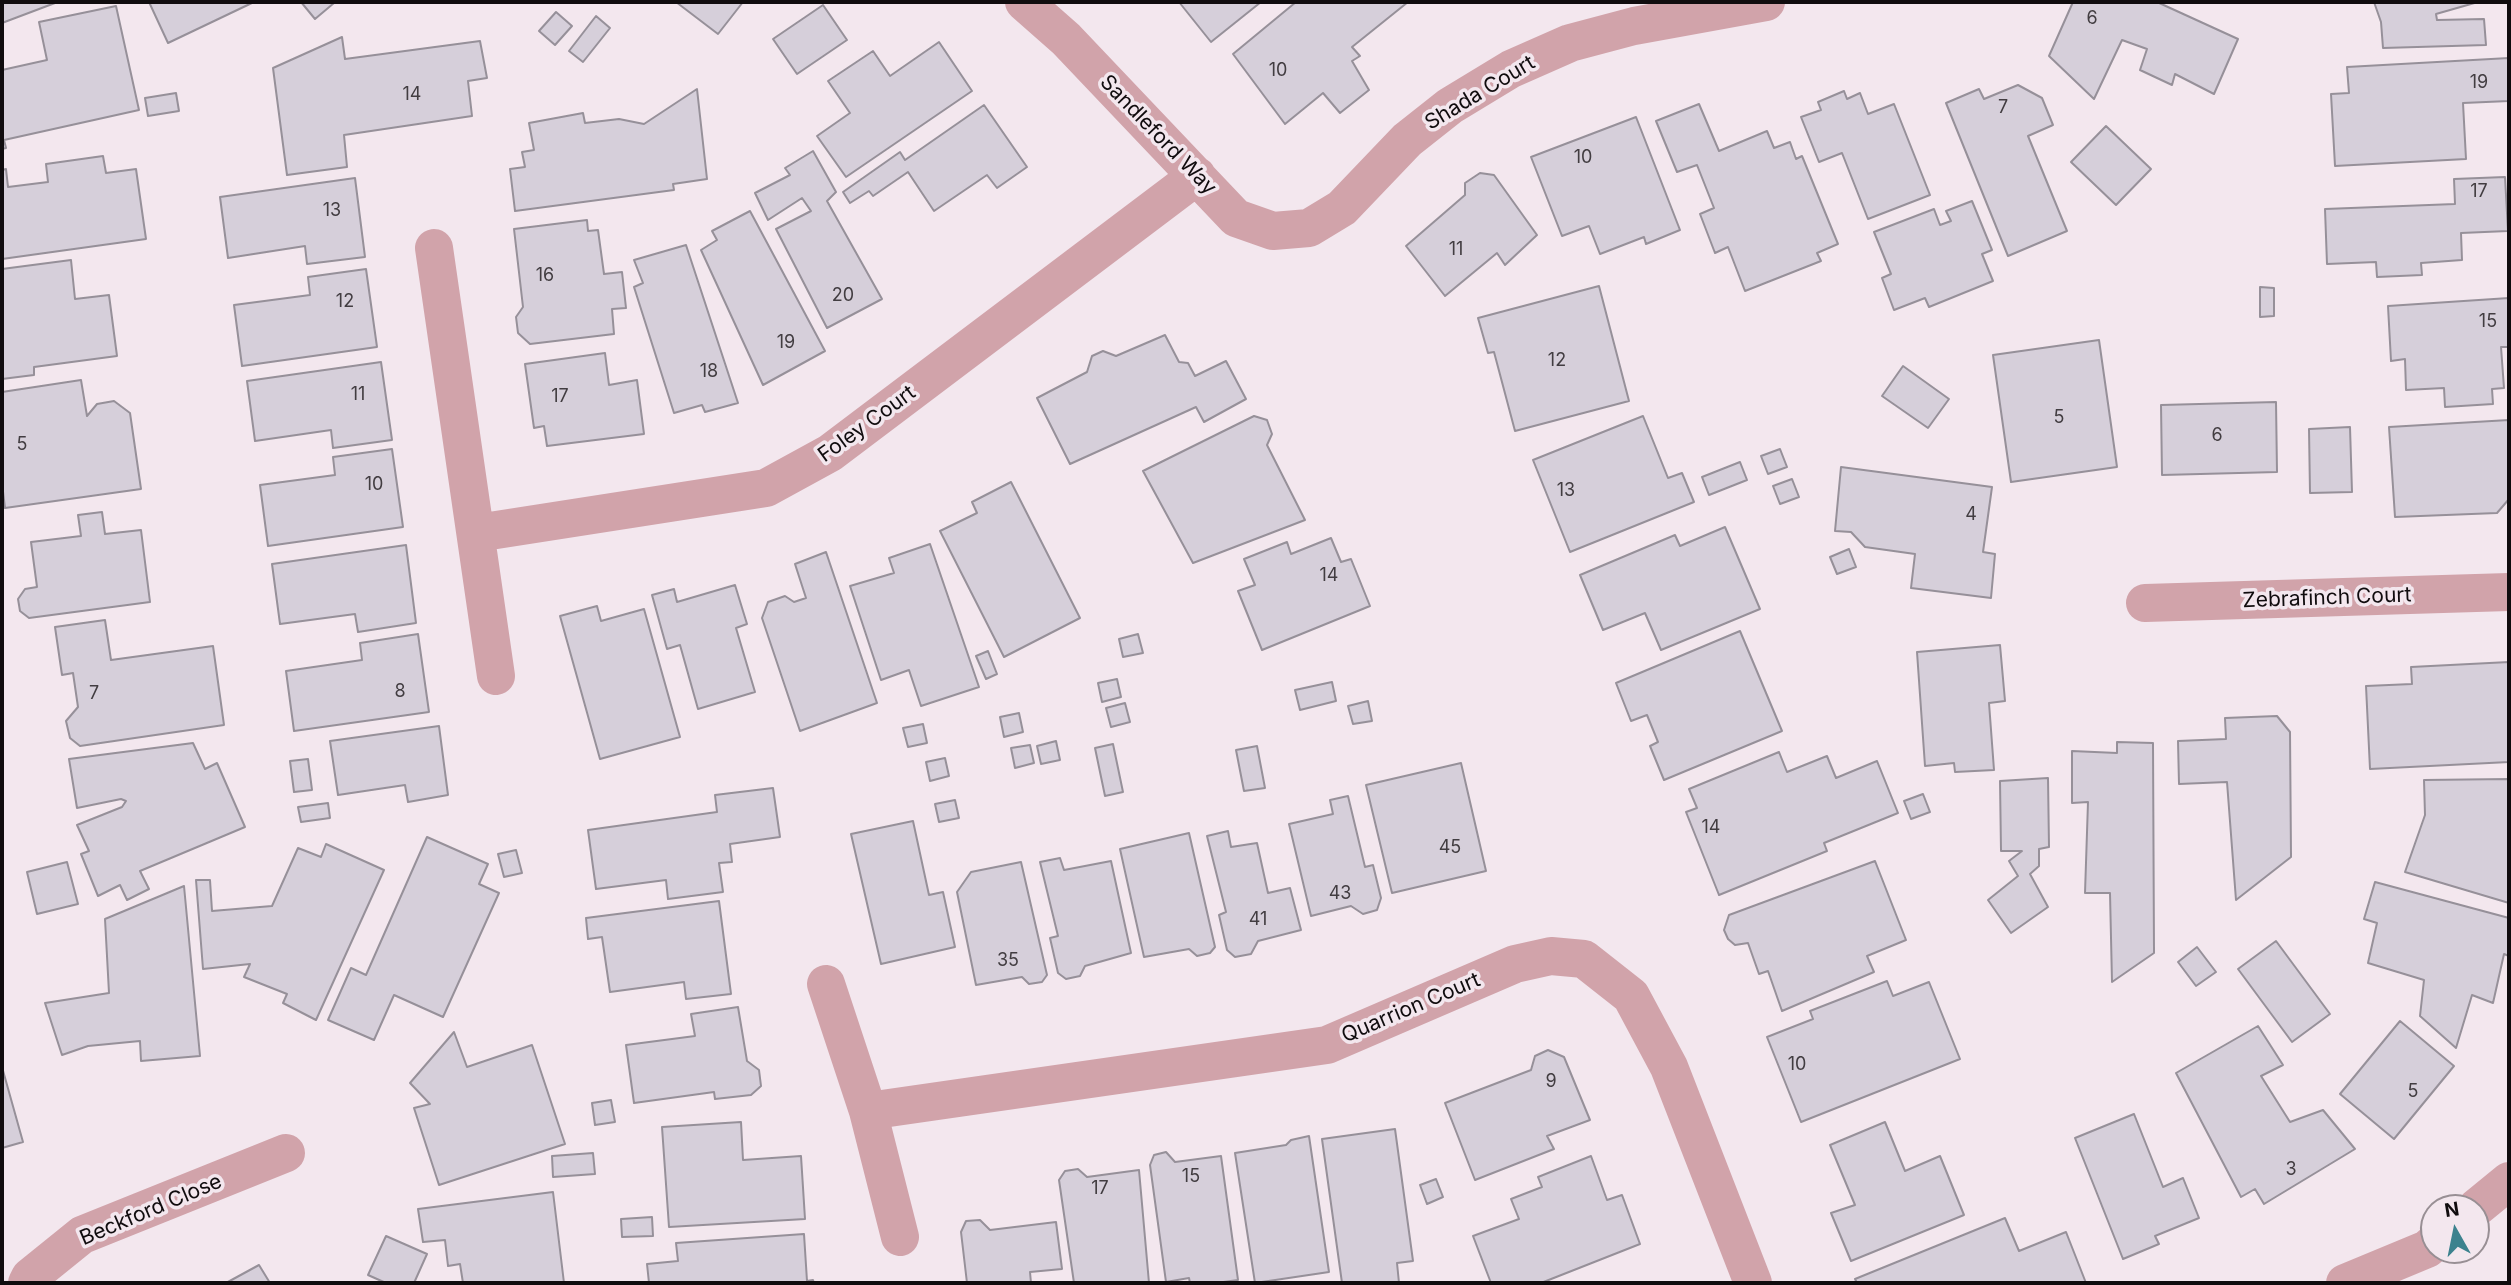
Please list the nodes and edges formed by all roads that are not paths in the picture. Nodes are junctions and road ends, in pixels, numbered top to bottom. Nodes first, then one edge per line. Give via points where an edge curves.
1 (1024, 2) edge
2 (1766, 2) edge
3 (1197, 176) junction
4 (1309, 228) joint
5 (434, 247) dead end
6 (477, 533) junction
7 (2509, 592) edge
8 (2146, 603) dead end
9 (496, 676) dead end
10 (826, 984) dead end
11 (868, 1111) junction
12 (286, 1153) dead end
13 (2509, 1181) edge
14 (2490, 1197) edge
15 (900, 1237) dead end
16 (2420, 1253) edge
17 (27, 1283) edge
18 (1753, 1283) edge
19 (2345, 1283) edge

1 - 3 street, Sandleford Way via 1066,39
2 - 4 street, Shada Court via 1570,43 1511,69 1450,106 1407,140 1342,208
3 - 4 street, Sandleford Way via 1236,218 1273,231
3 - 6 street, Foley Court via 830,453 766,488
5 - 6 street
6 - 9 street
7 - 8 street, Zebrafinch Court
10 - 11 street
11 - 15 street
11 - 18 street, Quarrion Court via 1327,1045 1514,964 1551,956 1584,959 1631,996 1650,1031
12 - 17 street, Beckford Close via 82,1235
13 - 14 street
16 - 19 street

